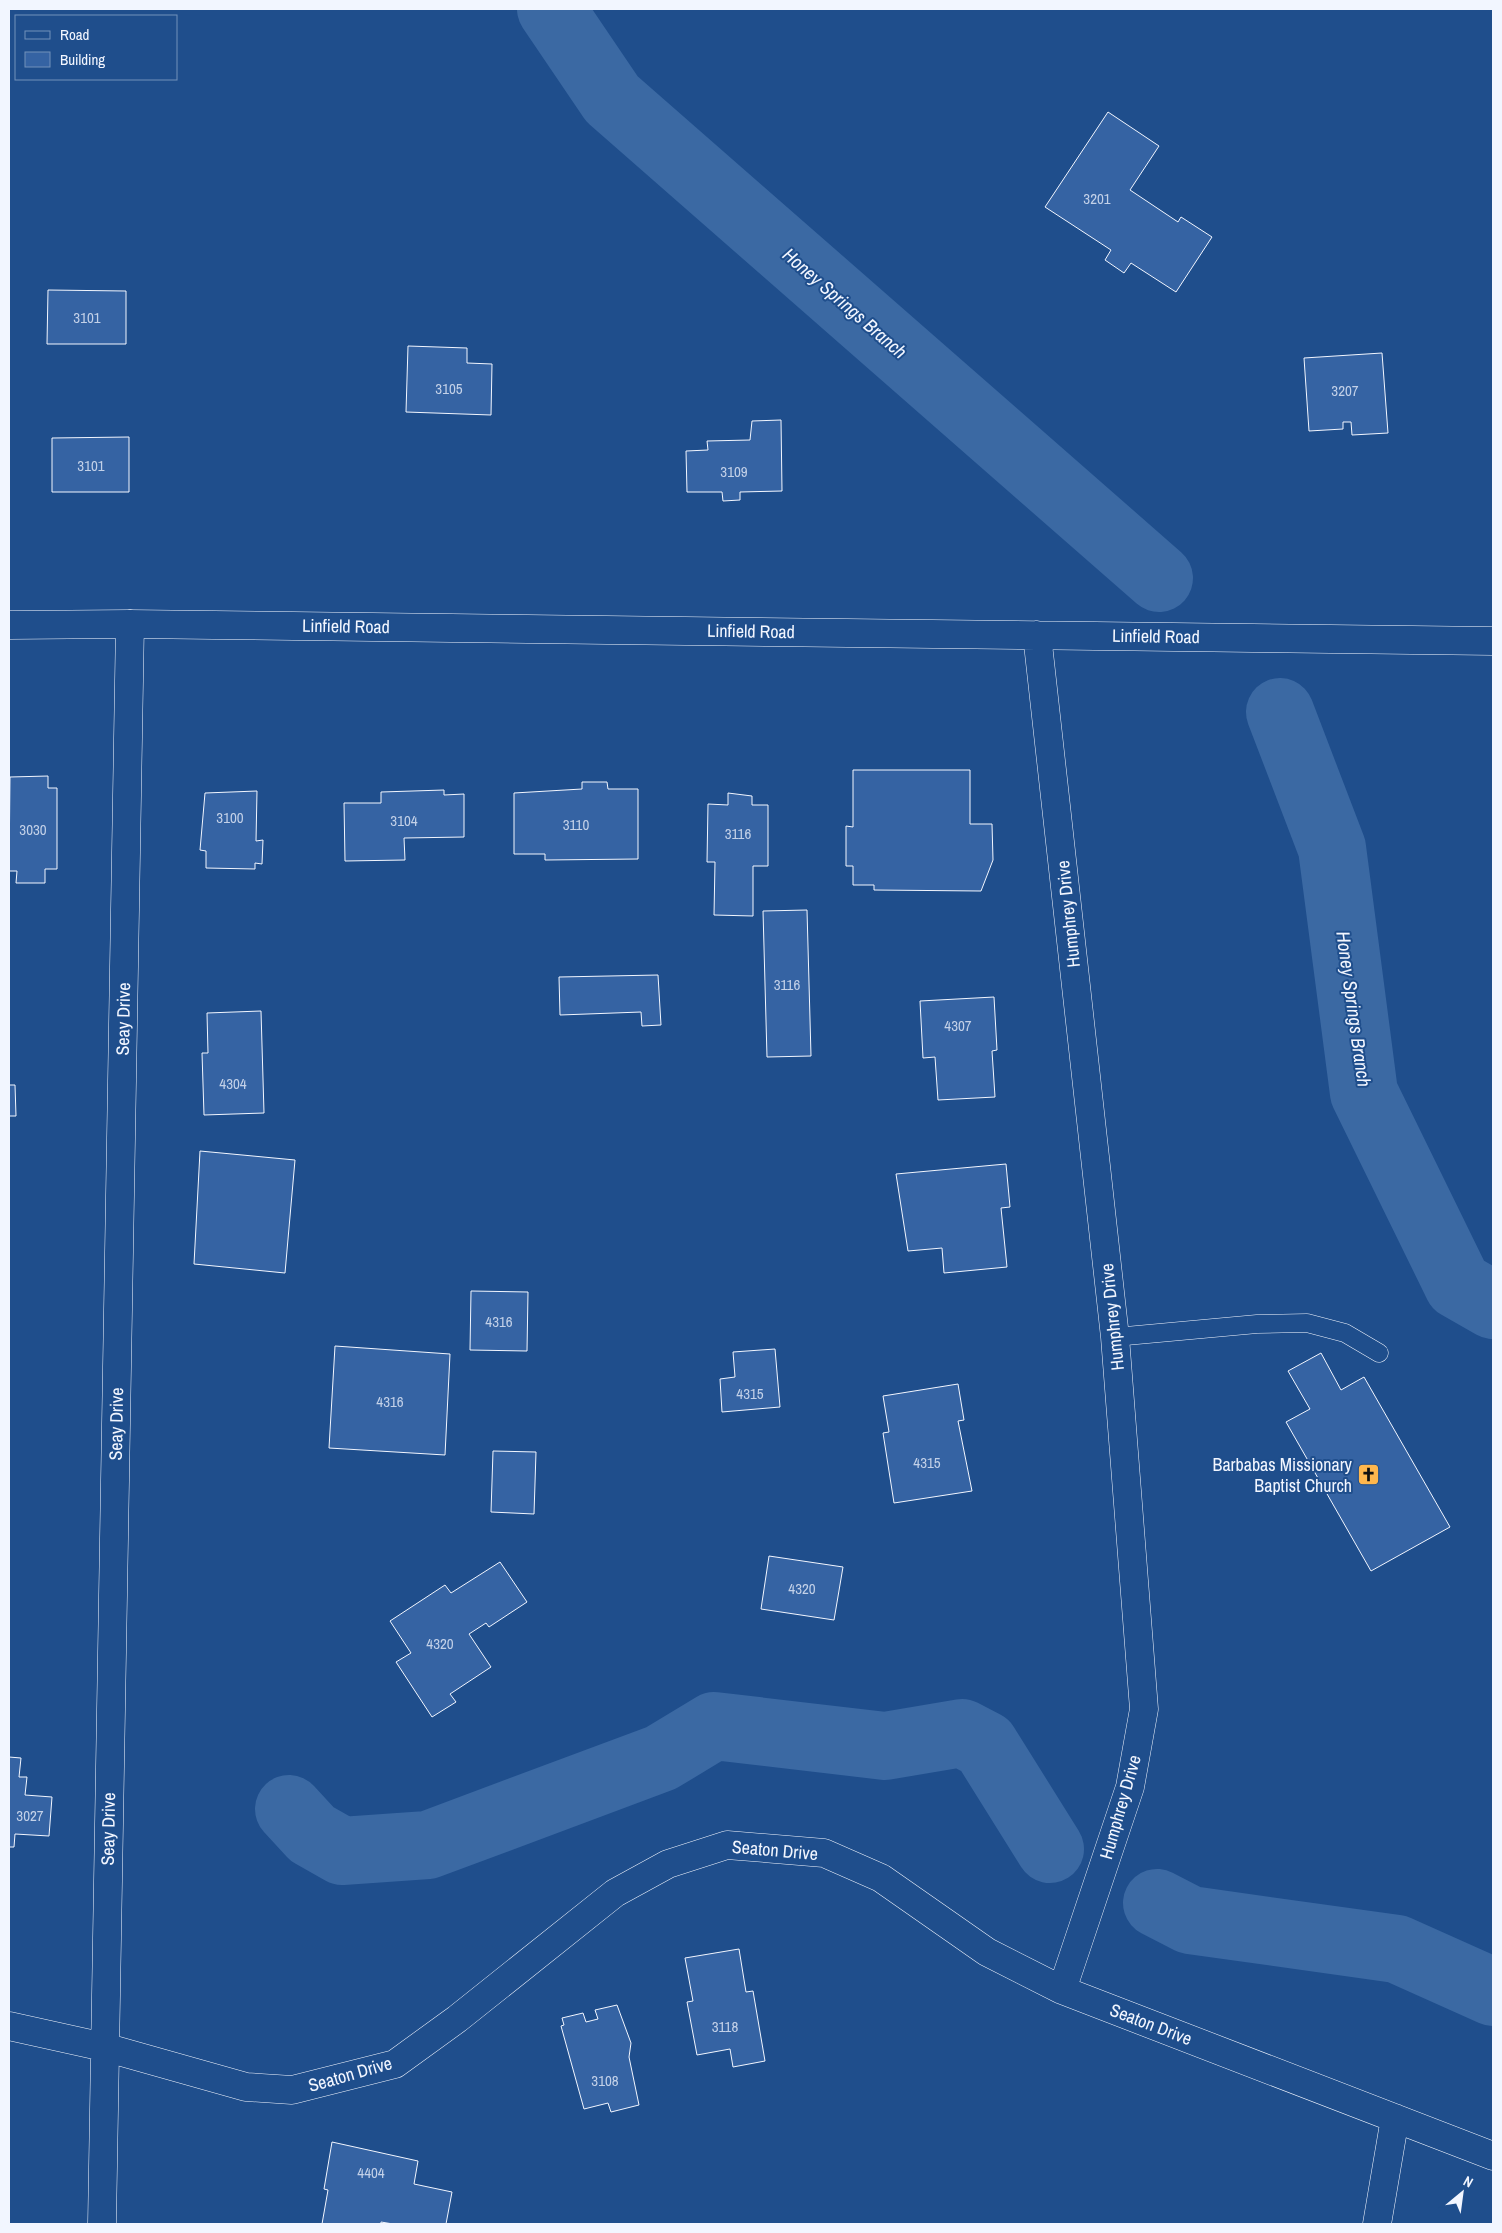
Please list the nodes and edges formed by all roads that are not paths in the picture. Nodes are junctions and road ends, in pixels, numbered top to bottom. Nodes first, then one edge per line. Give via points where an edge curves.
1 (130, 624) junction
2 (9, 625) edge
3 (1037, 635) junction
4 (1493, 641) edge
5 (1115, 1337) junction
6 (1379, 1353) dead end
7 (1062, 1990) junction
8 (9, 2026) edge
9 (104, 2047) junction
10 (1395, 2118) junction
11 (1493, 2156) edge
12 (102, 2224) edge
13 (1377, 2224) edge

1 - 2 street, Linfield Road
1 - 3 street, Linfield Road
1 - 9 street, Seay Drive
3 - 4 street, Linfield Road
3 - 5 street, Humphrey Drive
5 - 6 lane via 1257,1324 1307,1323 1345,1333
5 - 7 street, Humphrey Drive via 1144,1709 1130,1787
7 - 9 street, Seaton Drive via 987,1952 881,1878 824,1853 727,1845 668,1864 615,1893 457,2019 395,2064 292,2090 246,2087
7 - 10 street, Seaton Drive
8 - 9 street, Seaton Drive
9 - 12 street, Seay Drive
10 - 11 street, Seaton Drive
10 - 13 street

